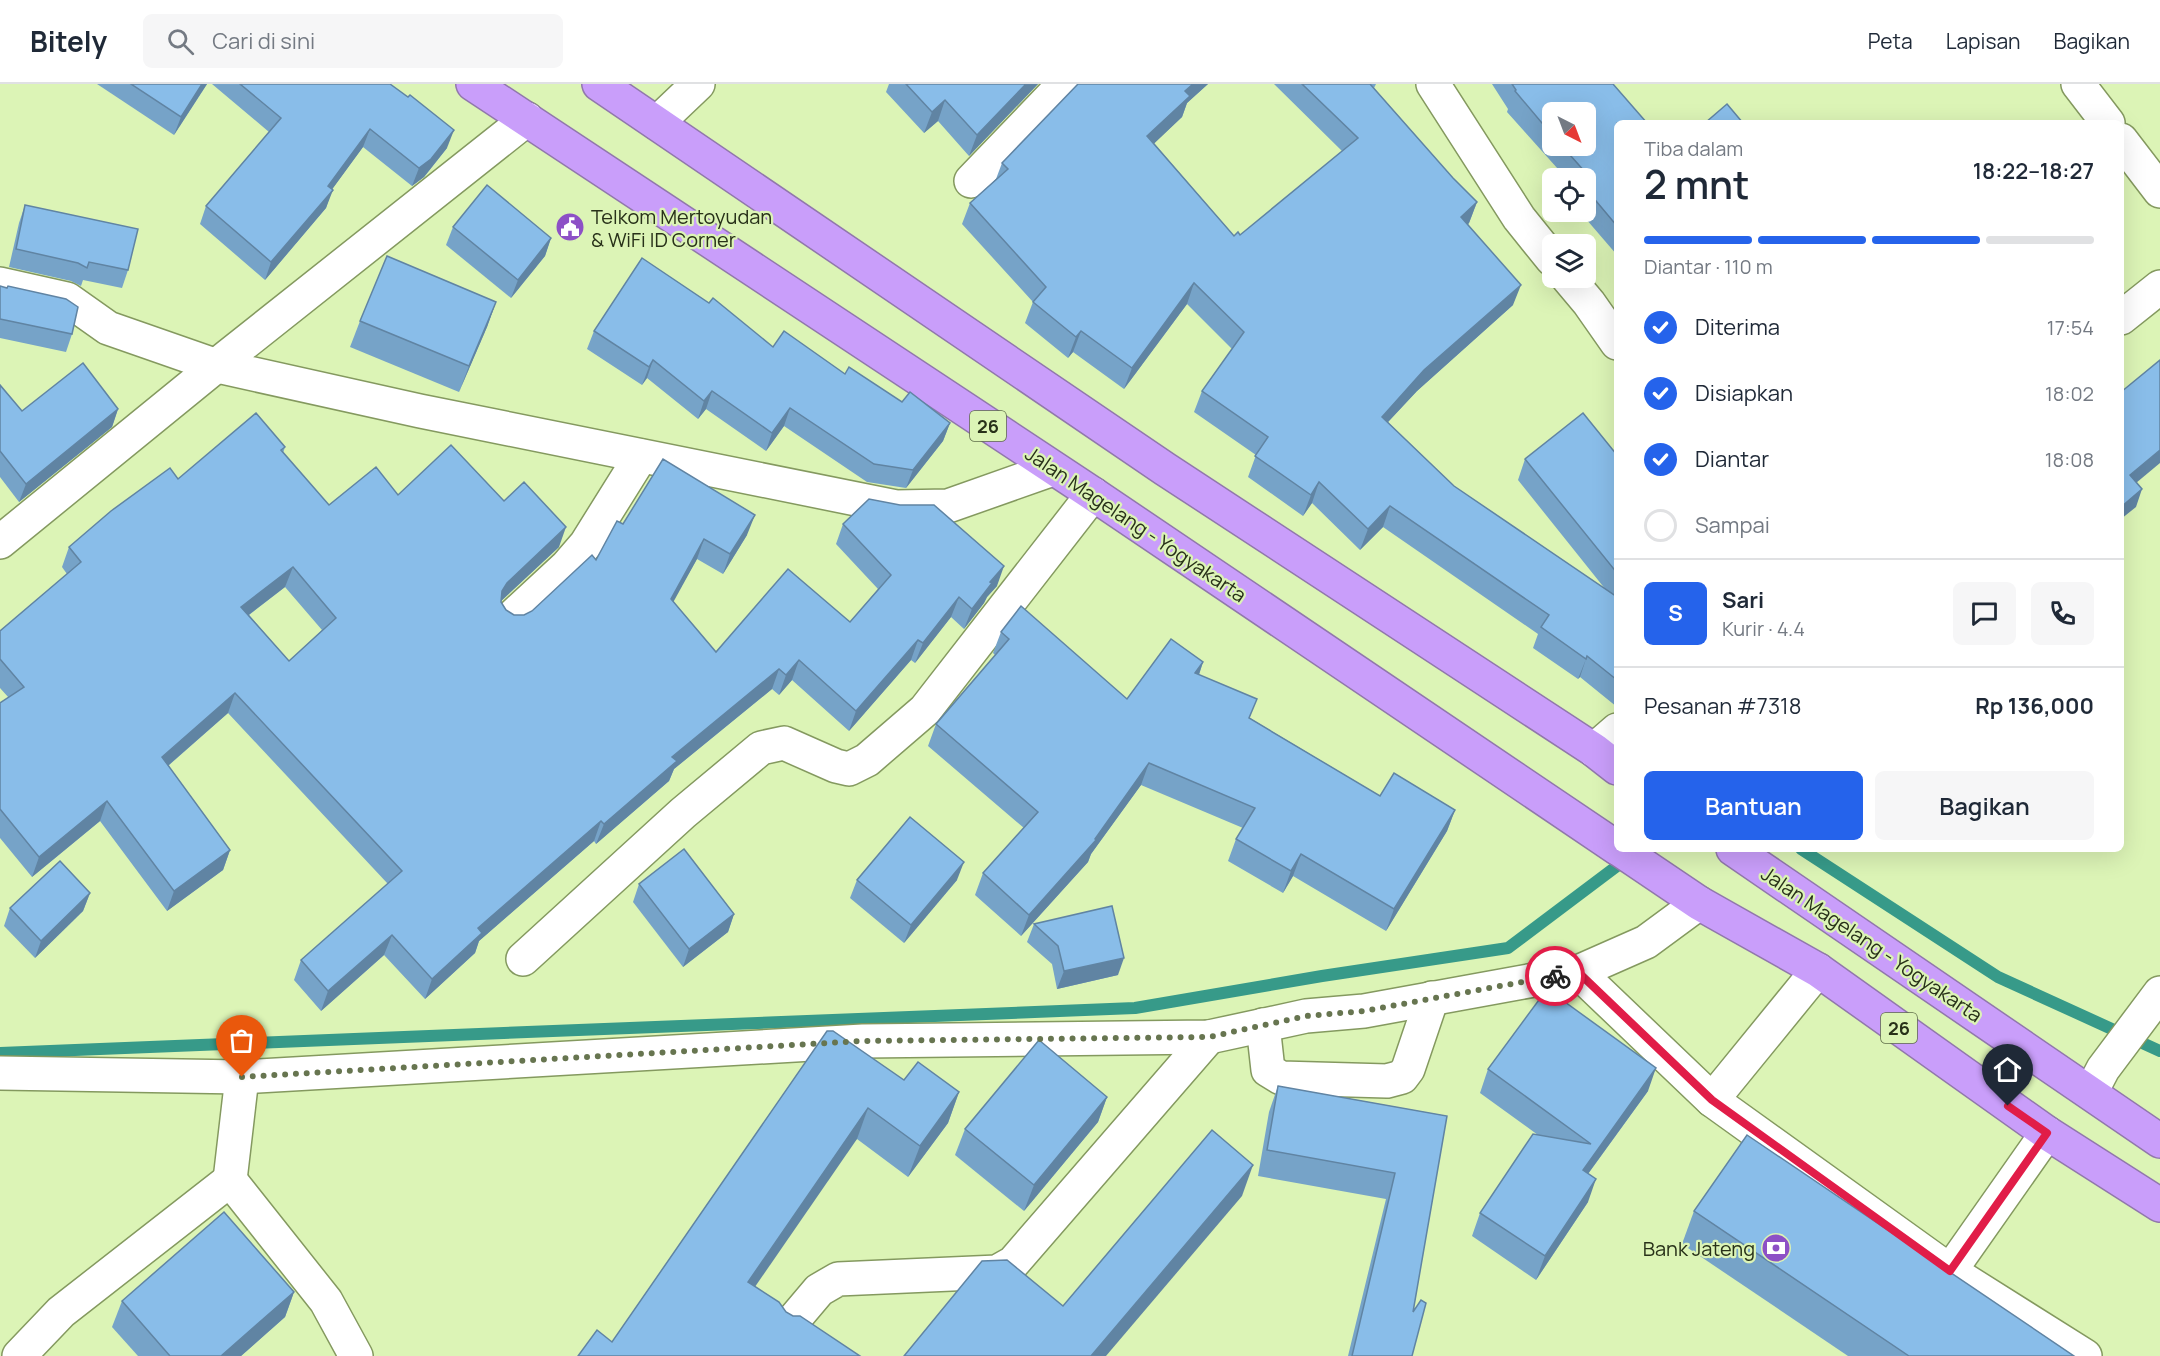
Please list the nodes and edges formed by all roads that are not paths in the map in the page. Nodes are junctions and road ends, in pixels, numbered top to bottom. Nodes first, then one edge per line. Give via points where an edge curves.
1 (472, 84) edge
2 (599, 84) edge
3 (698, 84) edge
4 (1064, 84) edge
5 (1433, 84) edge
6 (2078, 84) edge
7 (528, 119) junction
8 (2106, 120) edge
9 (657, 123) junction
10 (2124, 144) edge
11 (971, 181) dead end
12 (2160, 191) edge
13 (1542, 247) edge
14 (0, 284) edge
15 (2160, 287) edge
16 (1576, 288) edge
17 (2124, 316) edge
18 (1614, 340) edge
19 (217, 366) junction
20 (641, 456) junction
21 (1053, 469) junction
22 (1093, 494) junction
23 (0, 542) edge
24 (512, 617) edge
25 (1609, 749) edge
26 (1614, 846) edge
27 (1623, 852) edge
28 (1738, 852) edge
29 (1699, 903) junction
30 (523, 959) dead end
31 (1818, 970) junction
32 (1578, 972) junction
33 (1432, 998) junction
34 (2152, 1004) edge
35 (1263, 1025) junction
36 (1209, 1037) junction
37 (0, 1073) edge
38 (242, 1077) junction
39 (2097, 1081) junction
40 (1712, 1100) junction
41 (2047, 1133) junction
42 (2160, 1141) edge
43 (230, 1180) junction
44 (2160, 1205) edge
45 (1950, 1271) junction
46 (786, 1329) edge
47 (19, 1356) edge
48 (356, 1356) edge
49 (2085, 1356) edge

1 - 7 highway, Jalan Magelang - Yogyakarta / 26
2 - 9 highway
3 - 9 street
4 - 11 street
5 - 13 street via 1519,218
6 - 8 street
7 - 19 street
7 - 21 highway, Jalan Magelang - Yogyakarta / 26
9 - 25 highway via 1165,469
10 - 12 street
14 - 19 street via 66,299 108,328
15 - 17 street
16 - 18 street
19 - 20 street
19 - 23 street
20 - 21 street via 897,507 948,506
20 - 24 street via 586,544
21 - 22 highway, Jalan Magelang - Yogyakarta / 26
22 - 26 highway, Jalan Magelang - Yogyakarta / 26
22 - 30 street via 926,710 867,760 849,769 784,743 761,748 683,813
27 - 29 highway, Jalan Magelang - Yogyakarta / 26
28 - 39 highway, Jalan Magelang - Yogyakarta
29 - 31 highway, Jalan Magelang - Yogyakarta / 26
29 - 32 street via 1646,942
31 - 40 street
31 - 41 highway, Jalan Magelang - Yogyakarta / 26
32 - 33 street
32 - 40 street
33 - 35 street
33 - 35 street via 1408,1069 1402,1077 1387,1081 1281,1078 1268,1070
34 - 39 street
35 - 36 street
36 - 38 street via 862,1041
36 - 46 street via 1013,1263 997,1272 838,1279 819,1290
37 - 38 street
38 - 43 street
39 - 42 highway, Jalan Magelang - Yogyakarta
40 - 45 street
41 - 44 highway, Jalan Magelang - Yogyakarta / 26
41 - 45 street
43 - 47 street via 61,1312
43 - 48 street via 326,1301
45 - 49 street

